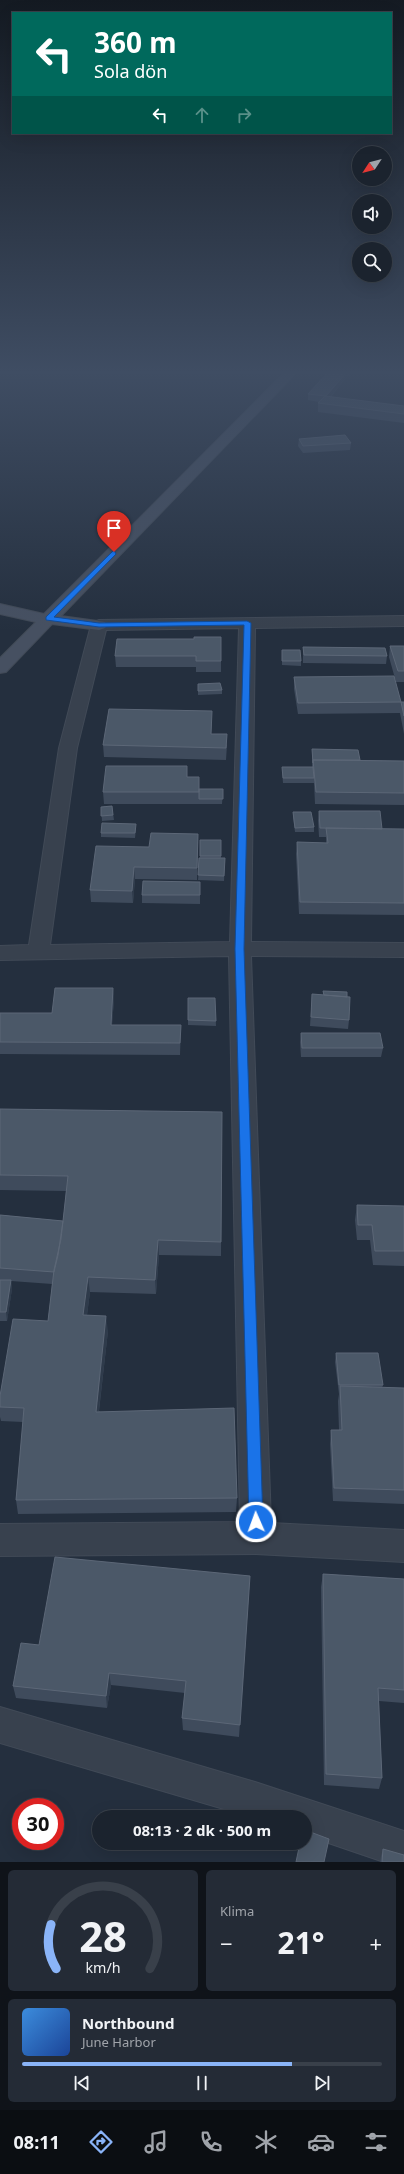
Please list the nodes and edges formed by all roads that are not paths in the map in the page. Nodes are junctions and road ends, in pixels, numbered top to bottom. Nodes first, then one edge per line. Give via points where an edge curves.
1 (206, 458) edge
2 (65, 583) dead end
3 (0, 609) edge
4 (32, 617) junction
5 (49, 619) junction
6 (404, 621) edge
7 (247, 623) junction
8 (99, 625) junction
9 (0, 649) edge
10 (0, 668) edge
11 (240, 949) junction
12 (404, 950) edge
13 (40, 951) junction
14 (0, 953) edge
15 (256, 1538) junction
16 (0, 1540) edge
17 (404, 1546) edge
18 (0, 1725) edge
19 (284, 1810) edge
20 (312, 1819) edge
21 (404, 1850) edge

1 - 5 street
2 - 4 street
3 - 4 street
4 - 5 street
4 - 9 street
5 - 8 street
5 - 10 street
6 - 7 street
7 - 8 street
7 - 11 street
8 - 13 street via 68,748
11 - 12 street
11 - 13 street
11 - 15 street
13 - 14 street
15 - 16 street
15 - 17 street
18 - 19 street
20 - 21 street

